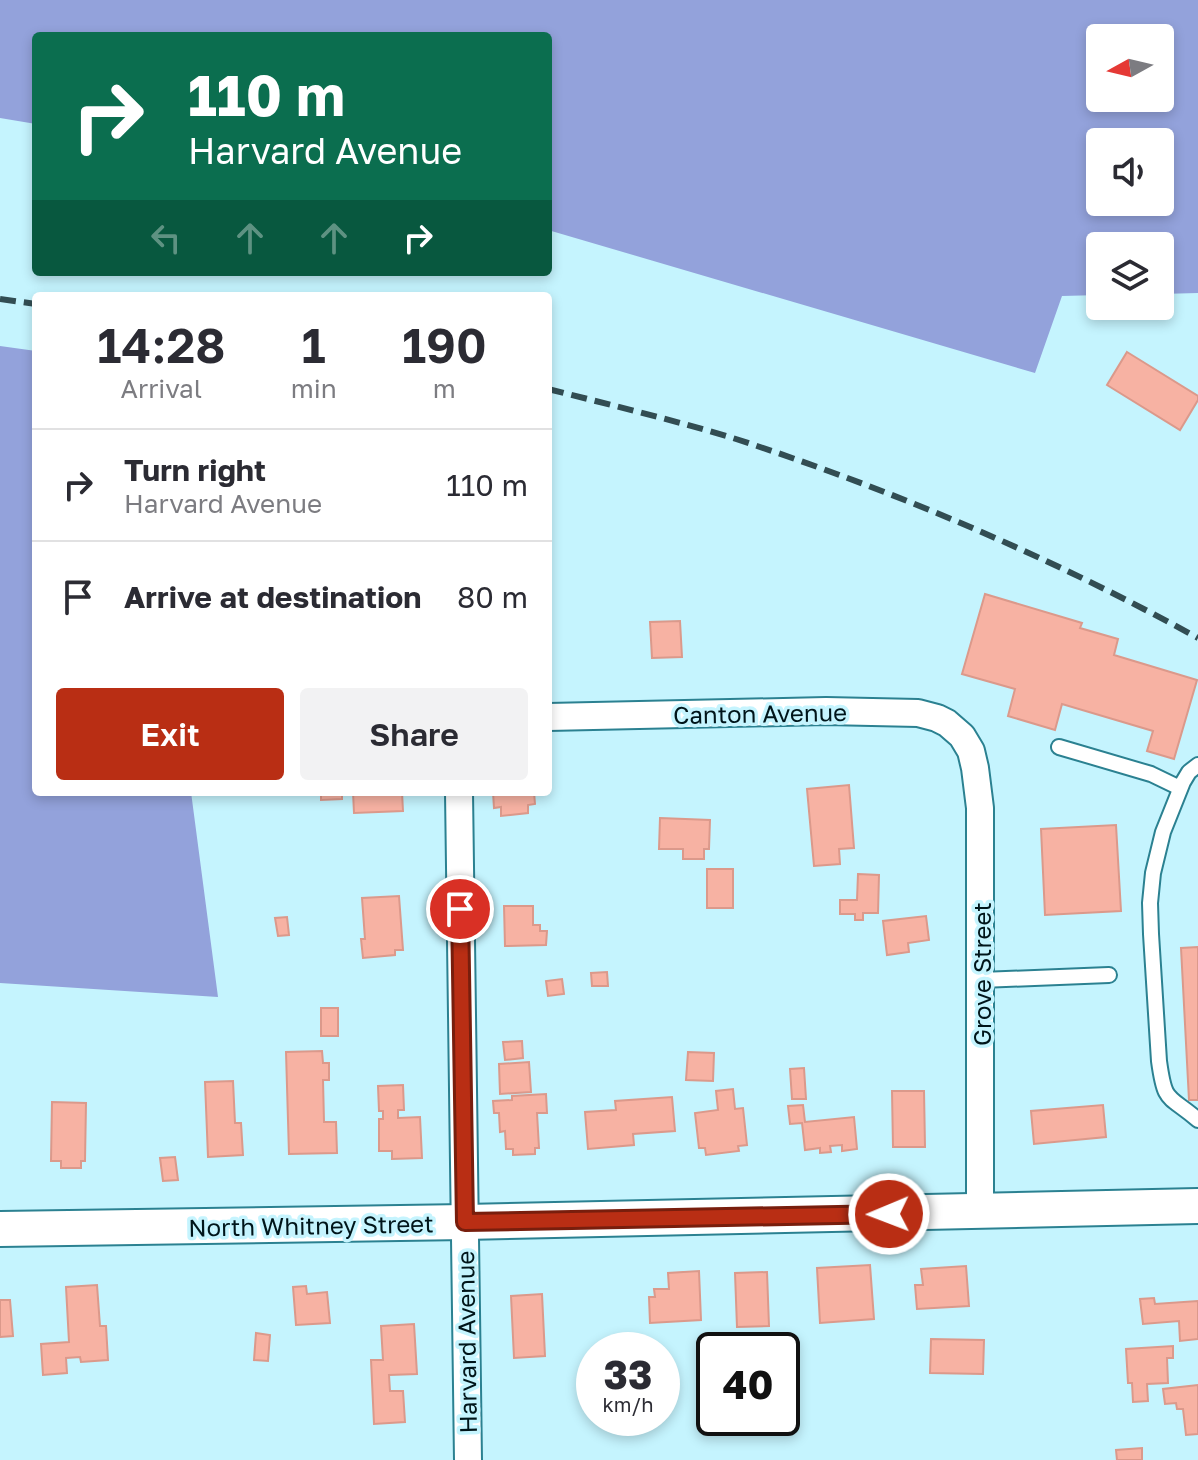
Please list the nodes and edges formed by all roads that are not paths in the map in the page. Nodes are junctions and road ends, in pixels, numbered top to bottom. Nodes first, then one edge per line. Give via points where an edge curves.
1 (552, 717) edge
2 (964, 738) joint
3 (1059, 747) dead end
4 (1198, 765) edge
5 (1180, 788) junction
6 (459, 796) edge
7 (1109, 975) dead end
8 (981, 980) junction
9 (1198, 1120) edge
10 (1198, 1206) edge
11 (980, 1212) junction
12 (465, 1222) junction
13 (0, 1229) edge
14 (468, 1460) edge

1 - 2 street, Canton Avenue via 918,713 947,723
2 - 8 street, Grove Street via 979,797
3 - 5 lane
4 - 5 lane
5 - 9 lane via 1155,860 1151,934 1162,1086 1166,1096
6 - 12 street, Harvard Avenue
7 - 8 lane
8 - 11 street, Grove Street
10 - 11 street, North Whitney Street
11 - 12 street, North Whitney Street
12 - 13 street, North Whitney Street
12 - 14 street, Harvard Avenue

